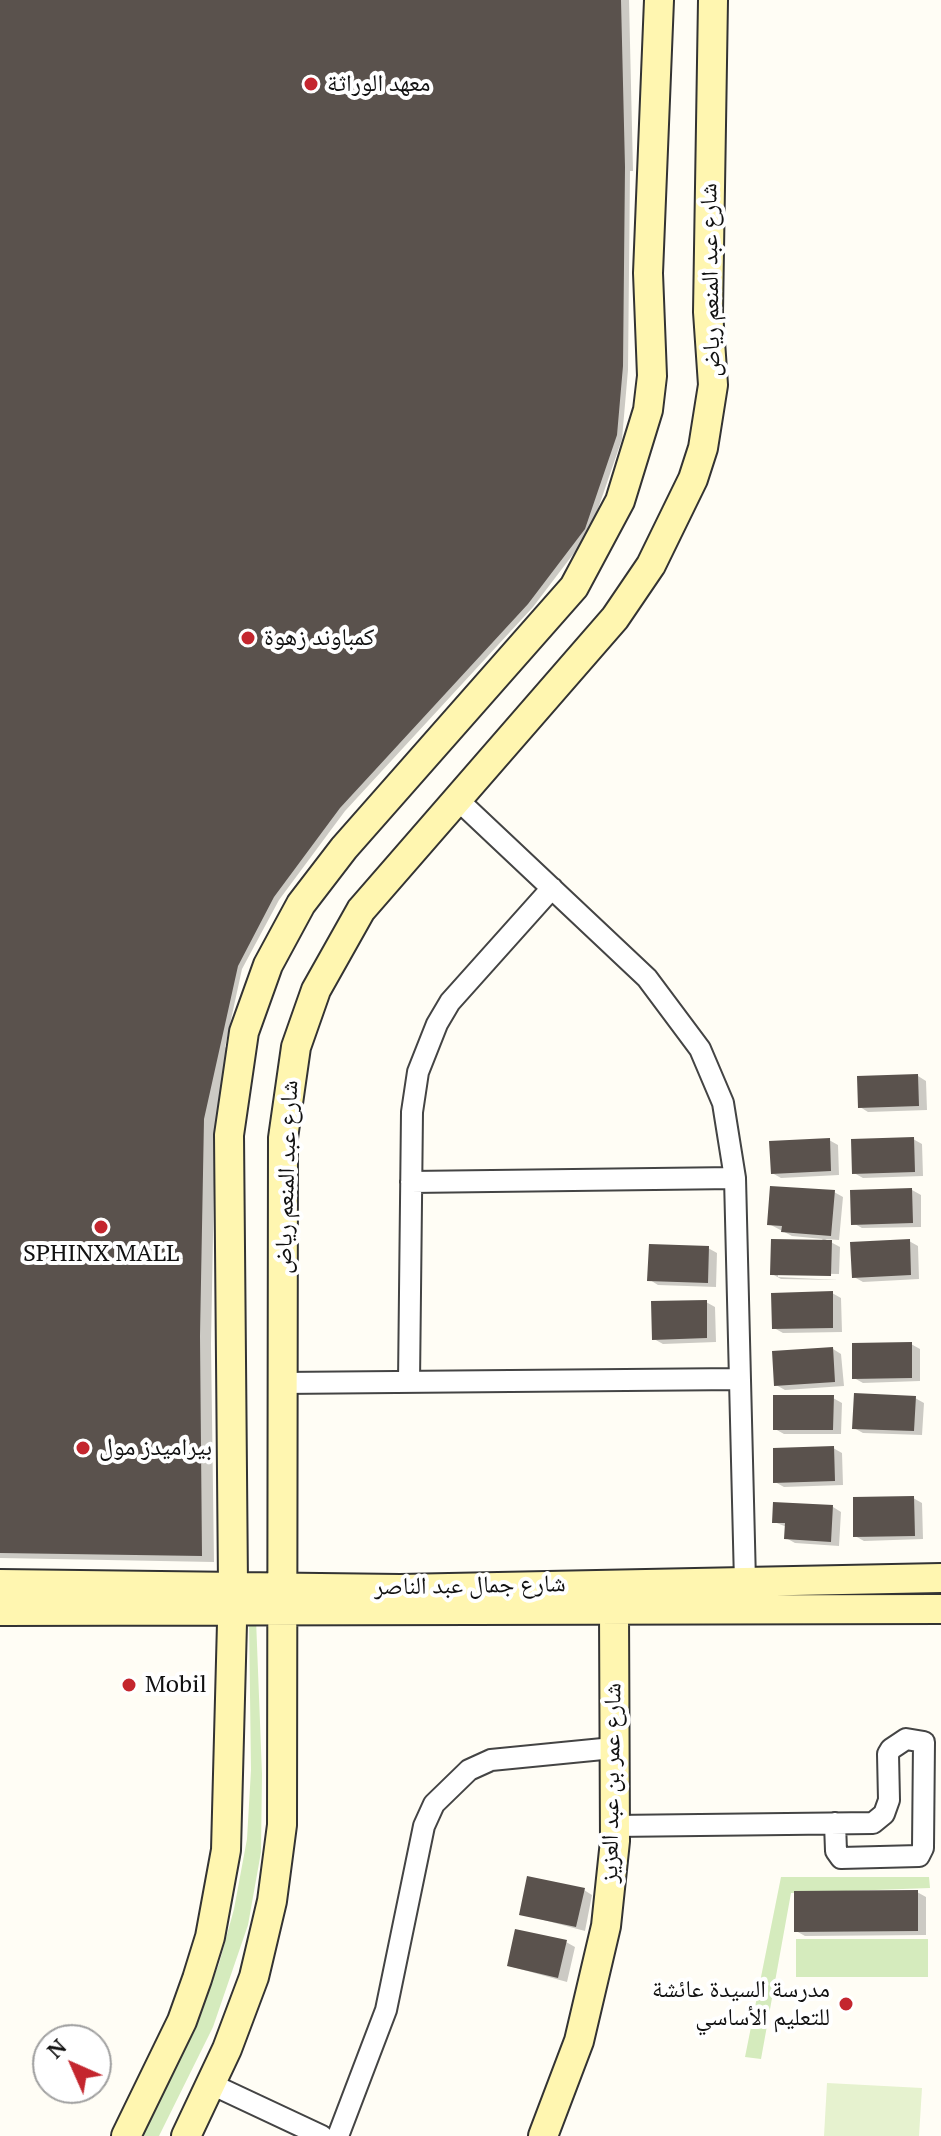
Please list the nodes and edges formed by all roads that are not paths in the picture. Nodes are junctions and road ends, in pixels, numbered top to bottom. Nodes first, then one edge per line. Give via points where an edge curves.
1 (659, 0) edge
2 (713, 0) edge
3 (457, 799) junction
4 (552, 888) junction
5 (735, 1178) junction
6 (411, 1182) junction
7 (740, 1379) junction
8 (409, 1382) junction
9 (281, 1383) junction
10 (941, 1578) edge
11 (745, 1582) junction
12 (0, 1584) edge
13 (232, 1598) junction
14 (280, 1598) junction
15 (941, 1609) edge
16 (0, 1611) edge
17 (614, 1611) junction
18 (613, 1748) junction
19 (835, 1823) junction
20 (614, 1826) junction
21 (211, 2084) junction
22 (126, 2136) edge
23 (186, 2136) edge
24 (322, 2136) edge
25 (338, 2136) edge
26 (543, 2136) edge

1 - 13 street via 648,273 652,376 648,410 620,501 574,587 301,904 268,965 244,1032 229,1135
2 - 3 street, شارع عبد المنعم رياض via 708,312 713,385 703,448 681,508 634,592
3 - 4 street
3 - 9 street, شارع عبد المنعم رياض via 361,910 329,962 305,1018 290,1077 283,1138
4 - 5 street via 647,978 684,1023 723,1103
4 - 6 street via 466,982 437,1024 414,1092
5 - 6 street
5 - 7 street
6 - 8 street
7 - 8 street
7 - 11 street
8 - 9 street
9 - 14 street, شارع عبد المنعم رياض
10 - 11 street, شارع جمال عبد الناصر
11 - 14 street, شارع جمال عبد الناصر via 400,1589
12 - 13 street, شارع جمال عبد الناصر
13 - 14 street, شارع جمال عبد الناصر
13 - 16 street, شارع جمال عبد الناصر
13 - 22 street via 229,1805 219,1893 182,2021
14 - 17 street, شارع جمال عبد الناصر
14 - 21 street, شارع عبد المنعم رياض via 282,1825 272,1901 254,1977
15 - 17 street, شارع جمال عبد الناصر
17 - 18 street, شارع عمر بن عبد العزيز
18 - 20 street, شارع عمر بن عبد العزيز
18 - 25 street via 491,1760 469,1770 434,1804 421,1838 386,2010
19 - 19 street via 879,1819 889,1800 891,1749 906,1739 924,1742 919,1856 841,1858
19 - 20 street
20 - 26 street, شارع عمر بن عبد العزيز via 598,1968 579,2041
21 - 23 street, شارع عبد المنعم رياض
21 - 24 street

